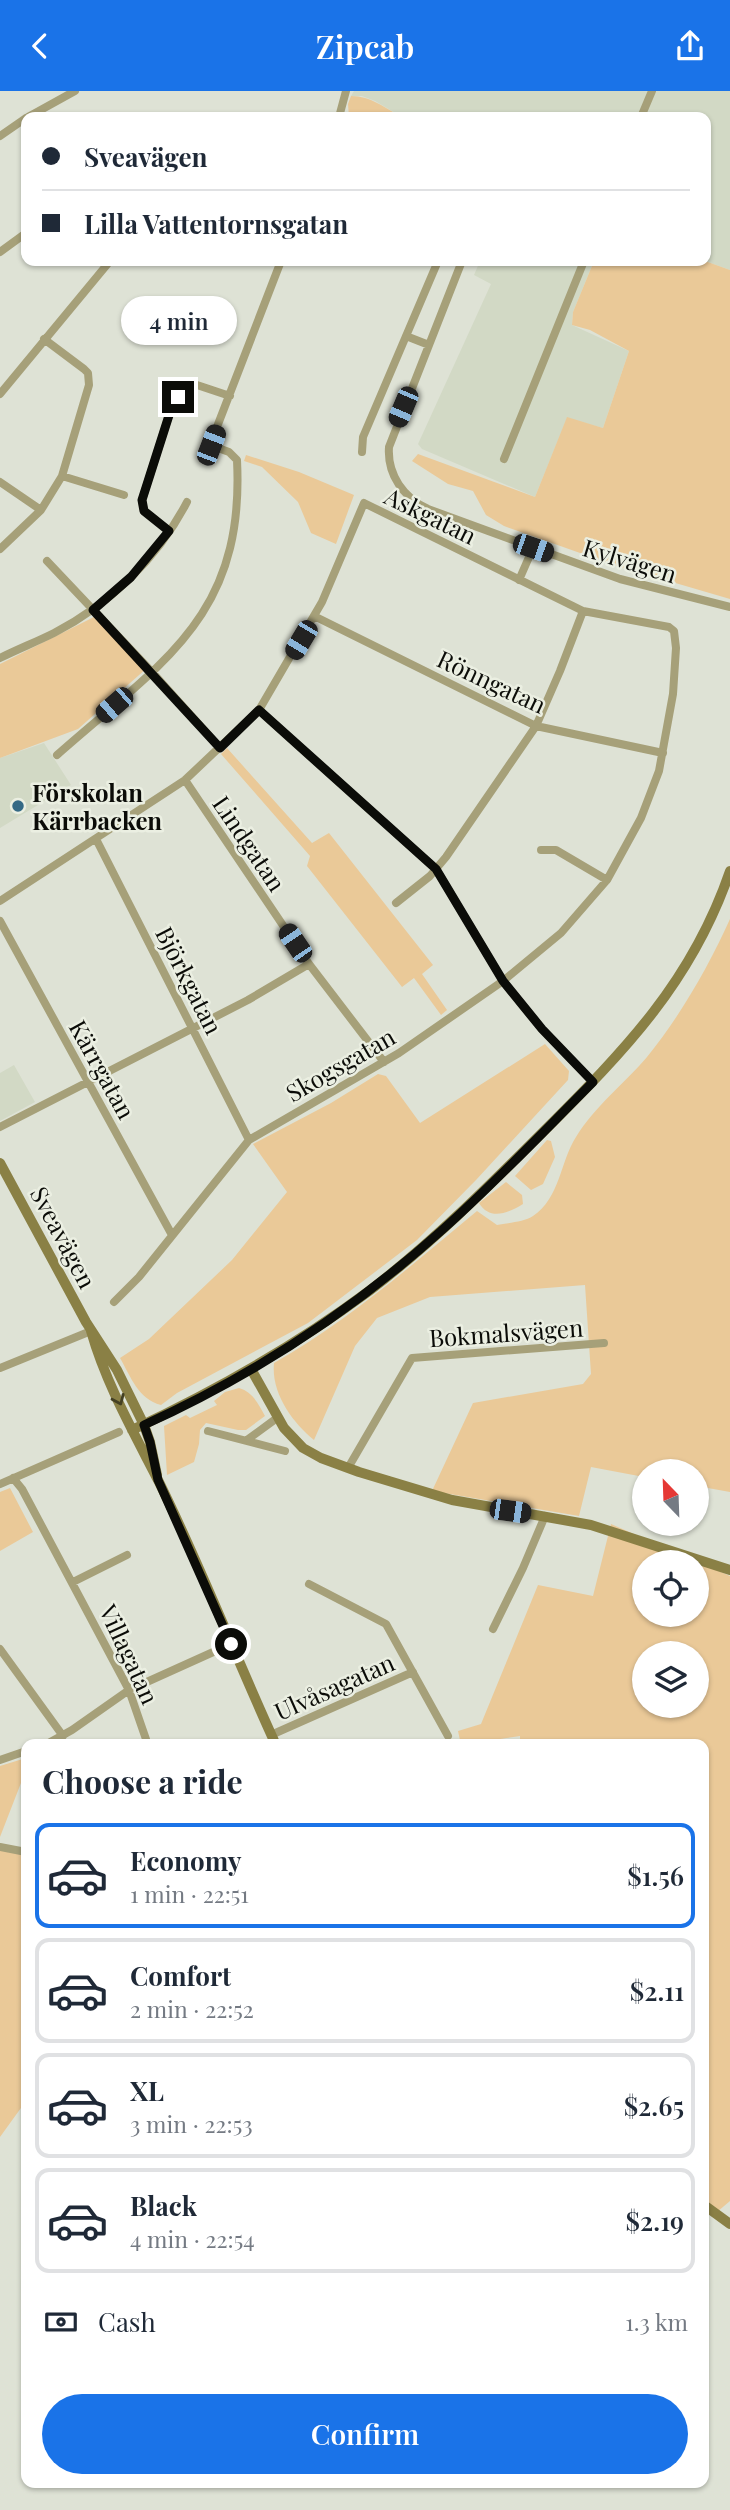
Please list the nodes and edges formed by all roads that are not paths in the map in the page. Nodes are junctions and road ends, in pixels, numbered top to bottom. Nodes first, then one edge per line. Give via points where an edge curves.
1 (75, 91) edge
2 (346, 91) edge
3 (652, 91) edge
4 (38, 112) edge
5 (340, 112) edge
6 (643, 112) edge
7 (21, 122) edge
8 (0, 136) edge
9 (21, 237) edge
10 (0, 252) edge
11 (106, 266) edge
12 (279, 266) edge
13 (436, 266) edge
14 (460, 266) edge
15 (582, 266) edge
16 (406, 336) junction
17 (44, 339) junction
18 (429, 345) junction
19 (0, 394) edge
20 (230, 396) junction
21 (362, 452) dead end
22 (504, 459) dead end
23 (62, 476) junction
24 (0, 482) edge
25 (124, 495) dead end
26 (187, 502) dead end
27 (41, 510) junction
28 (169, 531) junction
29 (533, 548) junction
30 (0, 549) edge
31 (47, 561) dead end
32 (519, 580) junction
33 (730, 607) edge
34 (93, 610) junction
35 (583, 611) junction
36 (314, 616) junction
37 (674, 631) joint
38 (0, 658) edge
39 (152, 671) junction
40 (259, 710) junction
41 (536, 726) junction
42 (220, 748) junction
43 (663, 753) junction
44 (57, 755) dead end
45 (185, 780) junction
46 (96, 839) junction
47 (541, 850) dead end
48 (436, 869) junction
49 (730, 871) edge
50 (607, 880) junction
51 (0, 901) edge
52 (396, 903) dead end
53 (0, 921) edge
54 (309, 964) junction
55 (503, 981) junction
56 (193, 1028) junction
57 (384, 1062) junction
58 (88, 1082) junction
59 (593, 1082) junction
60 (0, 1127) edge
61 (249, 1140) junction
62 (0, 1163) edge
63 (172, 1235) junction
64 (114, 1302) dead end
65 (91, 1331) junction
66 (604, 1343) dead end
67 (0, 1368) edge
68 (251, 1369) junction
69 (277, 1418) junction
70 (144, 1425) junction
71 (132, 1430) junction
72 (208, 1430) dead end
73 (119, 1431) dead end
74 (247, 1440) junction
75 (285, 1451) dead end
76 (348, 1468) junction
77 (13, 1478) junction
78 (158, 1480) junction
79 (0, 1484) edge
80 (545, 1516) junction
81 (127, 1555) dead end
82 (730, 1570) edge
83 (73, 1582) junction
84 (309, 1584) dead end
85 (493, 1629) dead end
86 (231, 1644) junction
87 (0, 1649) edge
88 (413, 1672) junction
89 (129, 1690) junction
90 (63, 1736) junction
91 (448, 1736) dead end
92 (57, 1739) edge
93 (146, 1739) edge
94 (273, 1739) edge
95 (275, 1739) edge
96 (21, 1753) edge
97 (0, 1760) edge
98 (0, 1847) edge
99 (21, 1851) edge
100 (709, 2209) edge
101 (730, 2224) edge

1 - 4 street
2 - 5 street
3 - 6 street
7 - 8 street
9 - 10 street
11 - 17 street
12 - 20 street
13 - 16 street
14 - 18 street, Kylvägen
15 - 22 street
16 - 18 street
16 - 21 street via 363,437
17 - 19 street
17 - 23 street via 84,369 89,379
18 - 29 street, Kylvägen via 389,447 400,486 428,509
20 - 28 street via 191,383 172,406 142,500 144,511
20 - 39 street via 211,445 237,460 235,524 227,560 200,620
23 - 25 street
23 - 27 street
24 - 27 street
26 - 28 street
27 - 30 street
28 - 34 street via 131,577
29 - 32 street
29 - 33 street, Kylvägen via 644,587
31 - 34 street
32 - 35 street, Askgatan
32 - 36 street, Askgatan via 364,503
34 - 38 street
34 - 39 street
35 - 37 street, Askgatan
35 - 41 street
36 - 40 street
36 - 41 street, Rönngatan
37 - 43 street, Skogsgatan via 673,694
39 - 42 street
39 - 44 street
40 - 42 street
40 - 48 street
41 - 43 street, Rönngatan
41 - 48 street
42 - 45 street
43 - 50 street, Skogsgatan via 641,818
45 - 46 street
45 - 54 street, Lindgatan
46 - 51 street
46 - 56 street, Björkgatan
47 - 50 street via 556,850
48 - 52 street
48 - 55 street
49 - 59 main road via 707,926 667,995
50 - 55 street, Skogsgatan via 561,933
53 - 58 street, Kärrgatan
54 - 56 street
54 - 57 street, Lindgatan
55 - 57 street, Skogsgatan
55 - 59 street
56 - 58 street
56 - 61 street, Björkgatan
57 - 61 street, Skogsgatan
58 - 60 street
58 - 63 street, Kärrgatan
59 - 68 main road via 405,1263 333,1317
61 - 63 street, Skogsgatan
62 - 65 main road, Sveavägen
63 - 64 street, Skogsgatan
65 - 67 street
65 - 70 main road, Sveavägen via 110,1356
65 -> 71 main road, Sveavägen
66 - 76 street, Bokmalsvägen via 412,1358
68 - 69 main road
68 - 70 main road
69 - 74 street
69 - 76 main road via 303,1448
70 - 71 main road
70 - 78 main road, Sveavägen
71 - 78 main road, Sveavägen
72 - 74 street
73 - 77 street
74 - 75 street
76 - 80 main road via 452,1500
77 - 79 street
77 - 83 street, Villagatan
78 - 86 main road, Sveavägen
80 - 82 main road via 591,1525
80 - 85 street
81 - 83 street, Villagatan
83 - 89 street, Villagatan
84 - 88 street via 386,1624
86 - 89 street
86 - 94 main road, Sveavägen
87 - 90 street
88 - 91 street
88 - 95 street, Ulvåsagatan
89 - 90 street
89 - 93 street, Villagatan
90 - 92 street
96 - 97 street
98 - 99 street
100 - 101 main road

